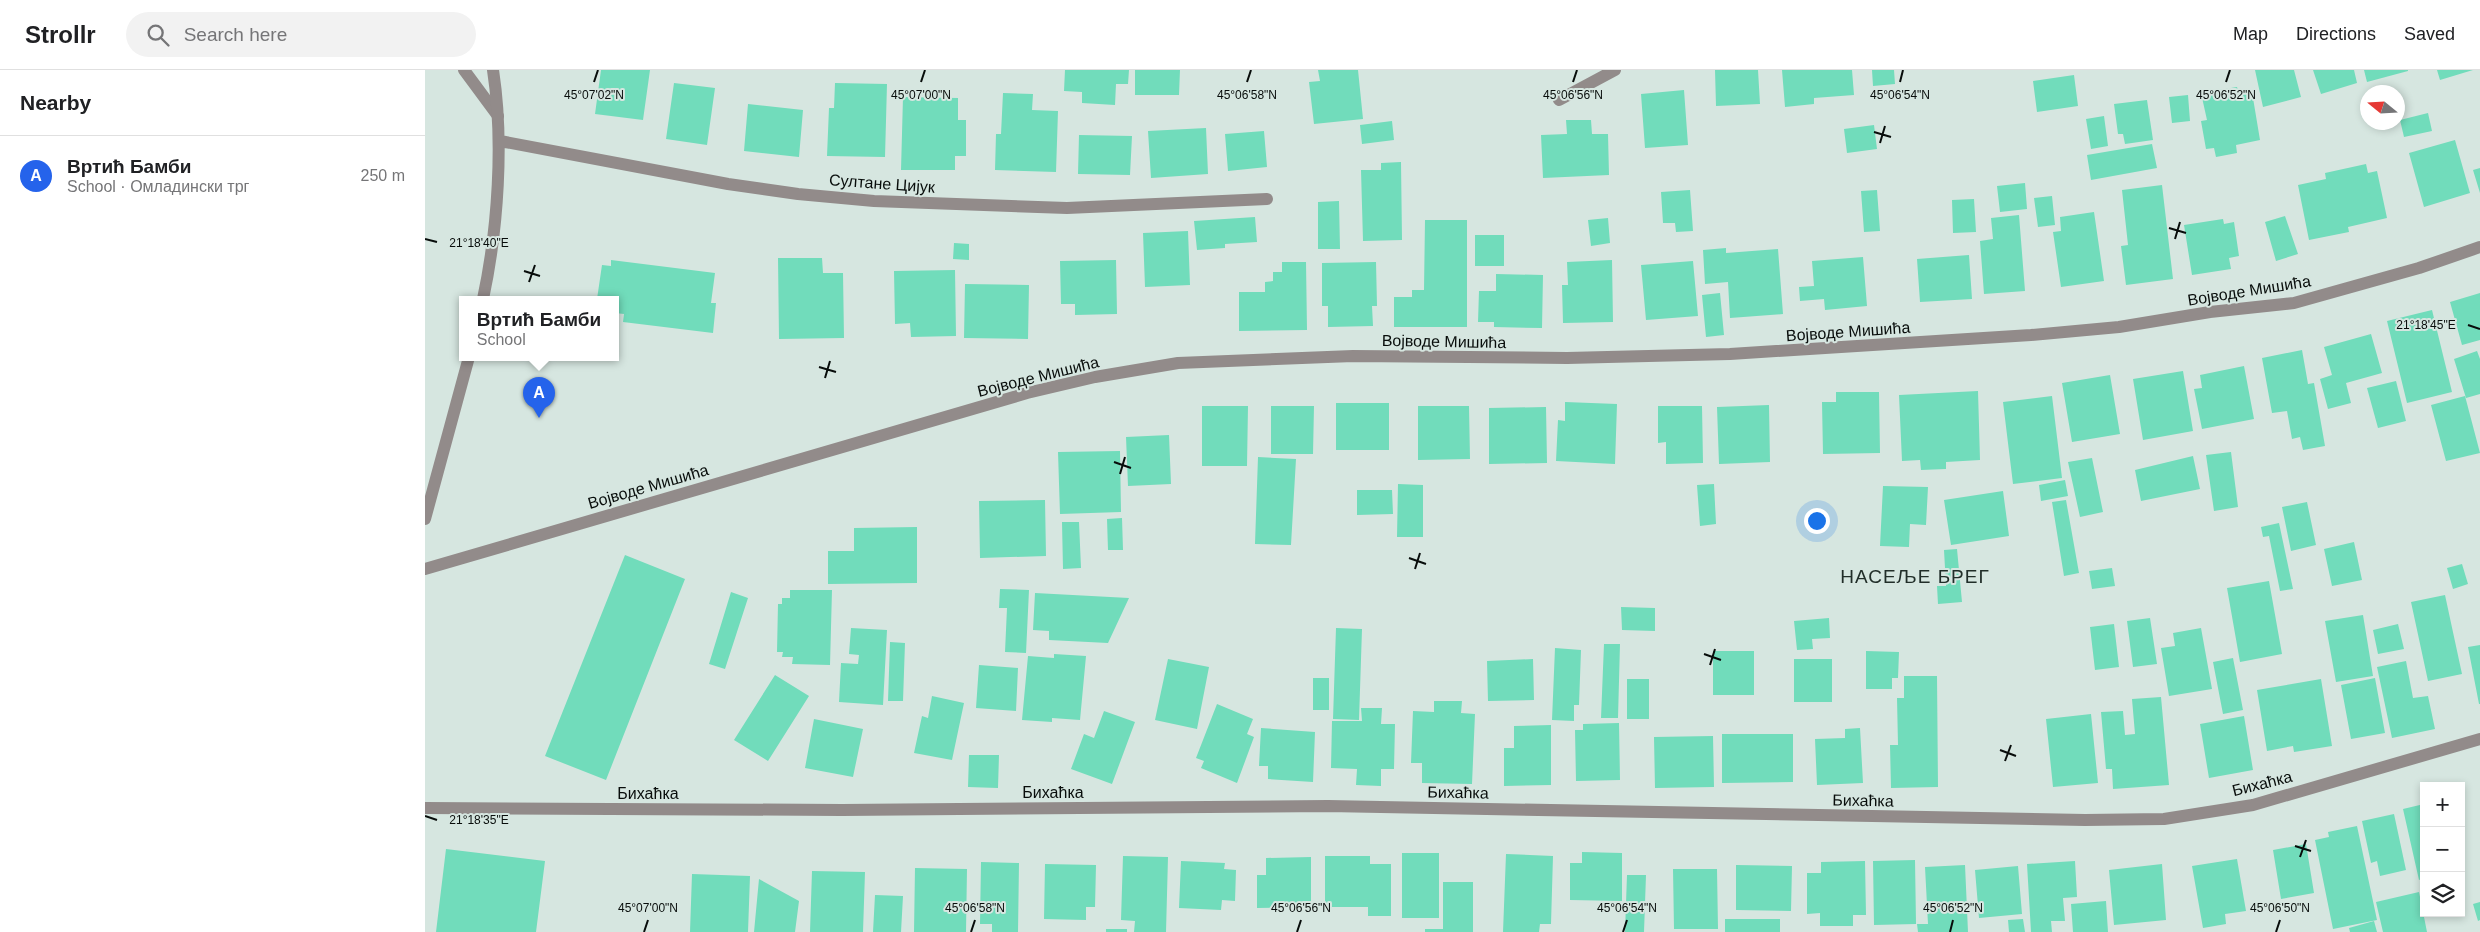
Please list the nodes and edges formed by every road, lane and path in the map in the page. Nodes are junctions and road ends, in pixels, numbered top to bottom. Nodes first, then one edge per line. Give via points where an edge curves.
1 (464, 70) edge
2 (493, 70) edge
3 (1615, 70) edge
4 (1559, 100) dead end
5 (498, 116) junction
6 (500, 141) junction
7 (1267, 198) dead end
8 (2480, 247) edge
9 (483, 296) edge
10 (468, 361) edge
11 (425, 519) edge
12 (425, 568) edge
13 (2480, 739) edge
14 (425, 808) edge

1 - 5 street
2 - 5 street
3 - 4 street
5 - 6 street
6 - 7 street, Султане Цијук via 728,184 874,201 1067,208
6 - 9 street
8 - 12 street, Војводе Мишића via 2419,268 2294,303 2119,327 1730,354 1567,358 1353,356 1178,363 1027,393
10 - 11 street
13 - 14 street, Бихаћка via 2253,805 2164,819 1328,806 852,810

